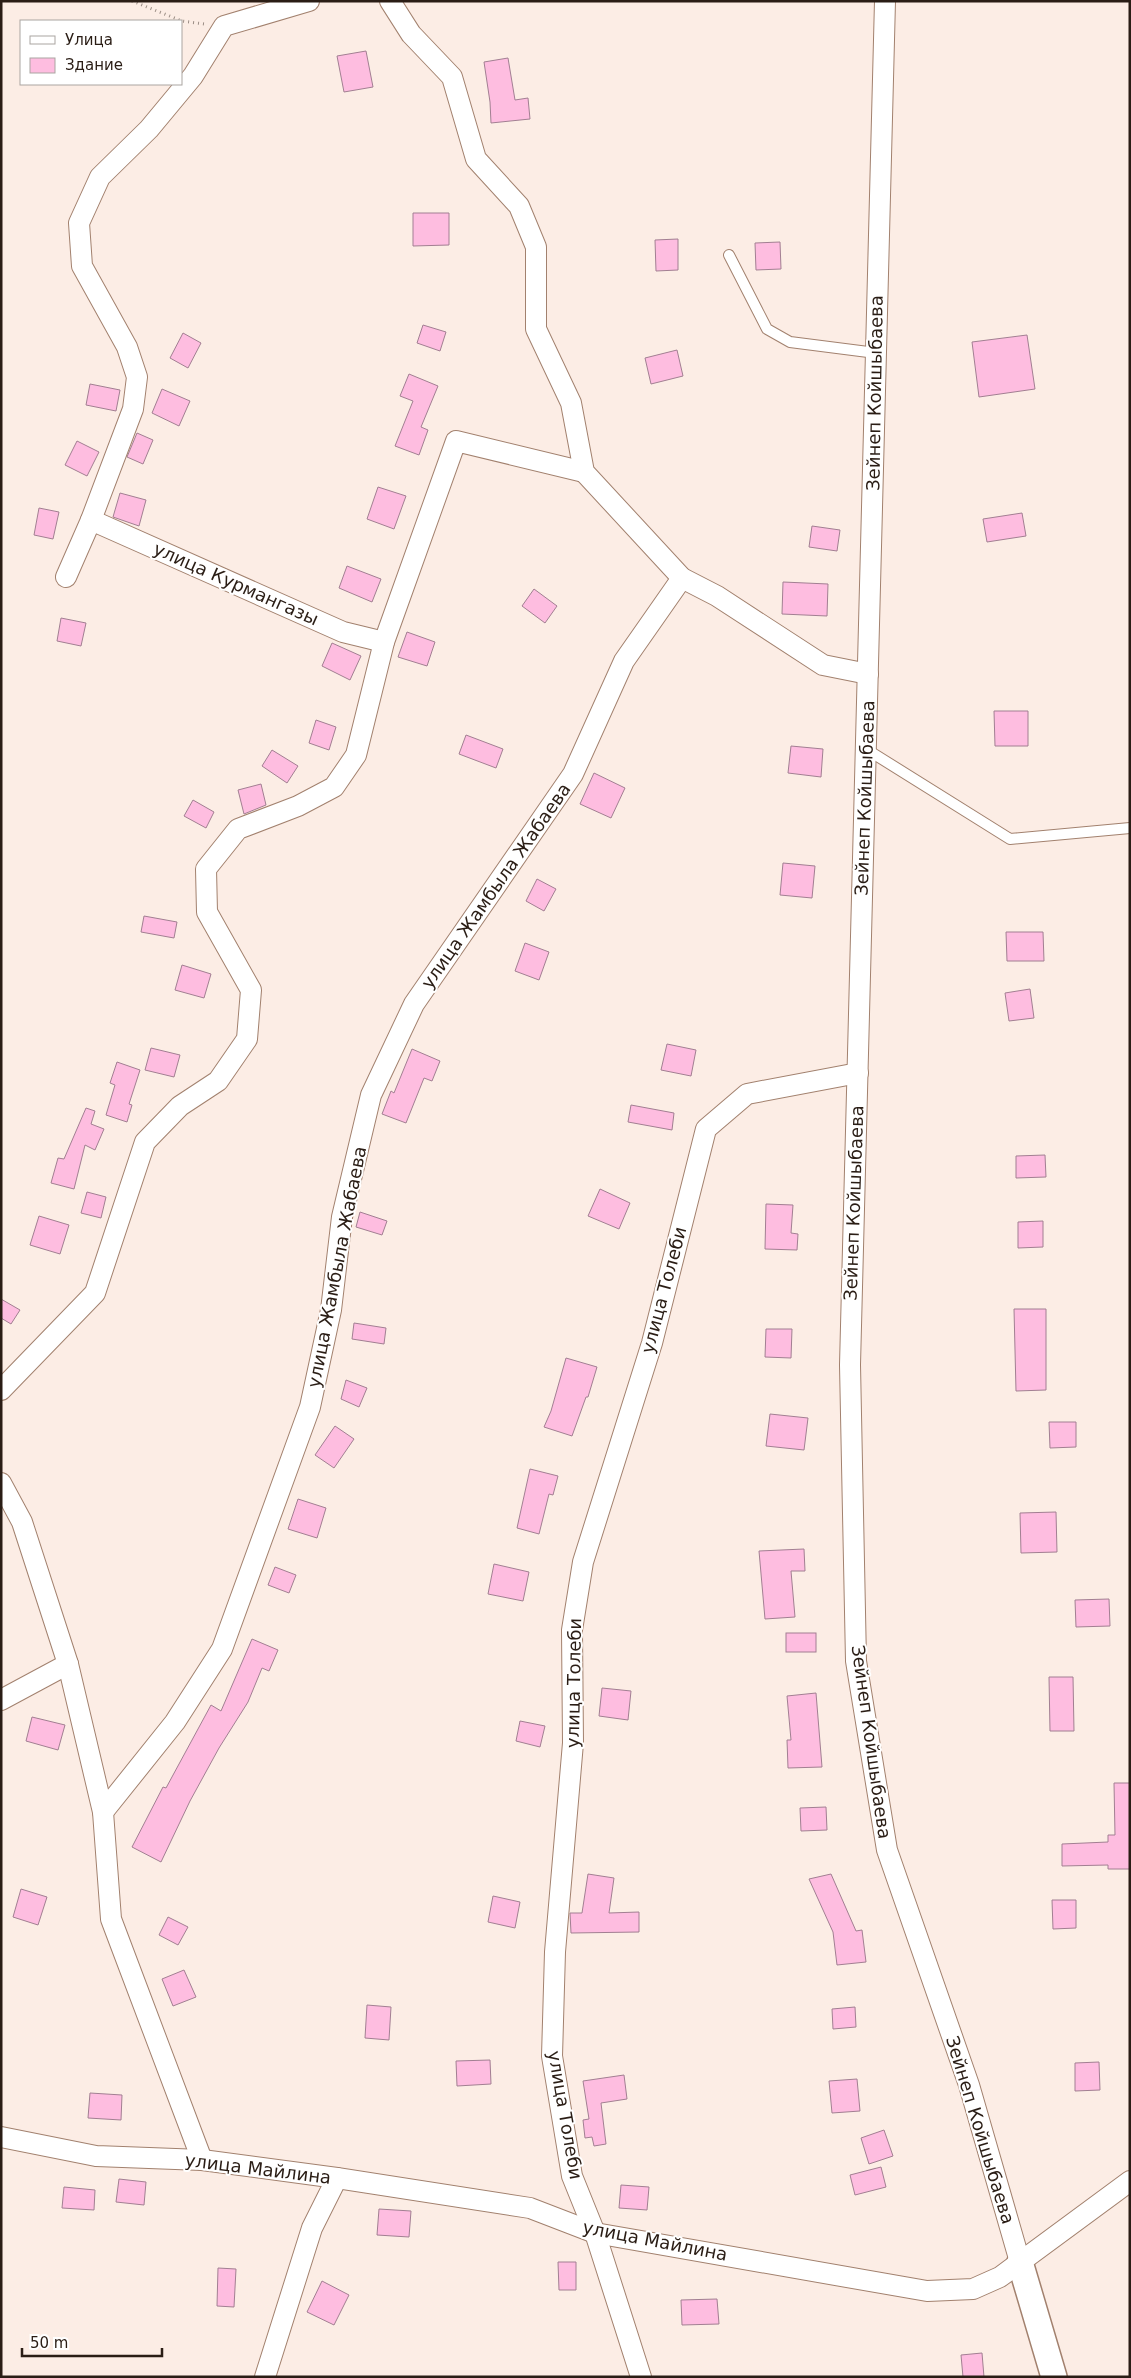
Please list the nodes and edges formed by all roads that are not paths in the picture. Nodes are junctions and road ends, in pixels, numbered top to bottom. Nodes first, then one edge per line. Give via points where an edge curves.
1 (309, 1) edge
2 (390, 1) edge
3 (885, 1) edge
4 (729, 255) dead end
5 (876, 353) junction
6 (584, 472) junction
7 (92, 520) junction
8 (66, 577) dead end
9 (682, 578) junction
10 (384, 642) junction
11 (868, 674) junction
12 (866, 749) junction
13 (1130, 828) edge
14 (858, 1072) junction
15 (1, 1390) edge
16 (1, 1483) edge
17 (68, 1664) junction
18 (1, 1700) edge
19 (103, 1812) junction
20 (1, 2137) edge
21 (202, 2160) junction
22 (337, 2178) junction
23 (1130, 2180) edge
24 (596, 2233) junction
25 (1020, 2262) junction
26 (265, 2377) edge
27 (641, 2377) edge
28 (1054, 2377) edge

1 - 7 street via 224,26 187,84 149,129 100,177 79,223 82,266 127,347 137,378 133,408
2 - 6 street via 411,34 452,77 476,159 518,206 536,247 536,329 571,404
3 - 5 street, Зейнеп Койшыбаева
4 - 5 lane via 767,329 790,342
5 - 11 street, Зейнеп Койшыбаева
6 - 9 street
6 - 10 street via 456,441
7 - 8 street
7 - 10 street, улица Курмангазы via 343,632
9 - 11 street via 717,596 823,665
9 - 19 street, улица Жамбыла Жабаева via 624,662 573,774 414,1004 371,1094 342,1217 331,1310 310,1407 222,1649 175,1722
10 - 15 street via 356,755 334,787 298,806 238,829 206,869 207,912 251,990 247,1039 218,1081 180,1106 145,1142 95,1293
11 - 12 street, Зейнеп Койшыбаева
12 - 13 lane via 1010,839
12 - 14 street, Зейнеп Койшыбаева
14 - 24 street, улица Толеби via 747,1094 706,1129 652,1343 583,1562 572,1630 573,1743 555,1952 552,2056 572,2176
14 - 25 street, Зейнеп Койшыбаева via 850,1364 856,1661 887,1850 969,2085
16 - 17 street via 22,1522
17 - 18 street
17 - 19 street
19 - 21 street via 111,1919
20 - 21 street, улица Майлина via 96,2156
21 - 22 street, улица Майлина
22 - 24 street, улица Майлина via 530,2208
22 - 26 street via 312,2228
23 - 25 street, улица Майлина
24 - 25 street, улица Майлина via 927,2291 973,2289 1000,2277
24 - 27 street, улица Толеби
25 - 28 street, Зейнеп Койшыбаева

